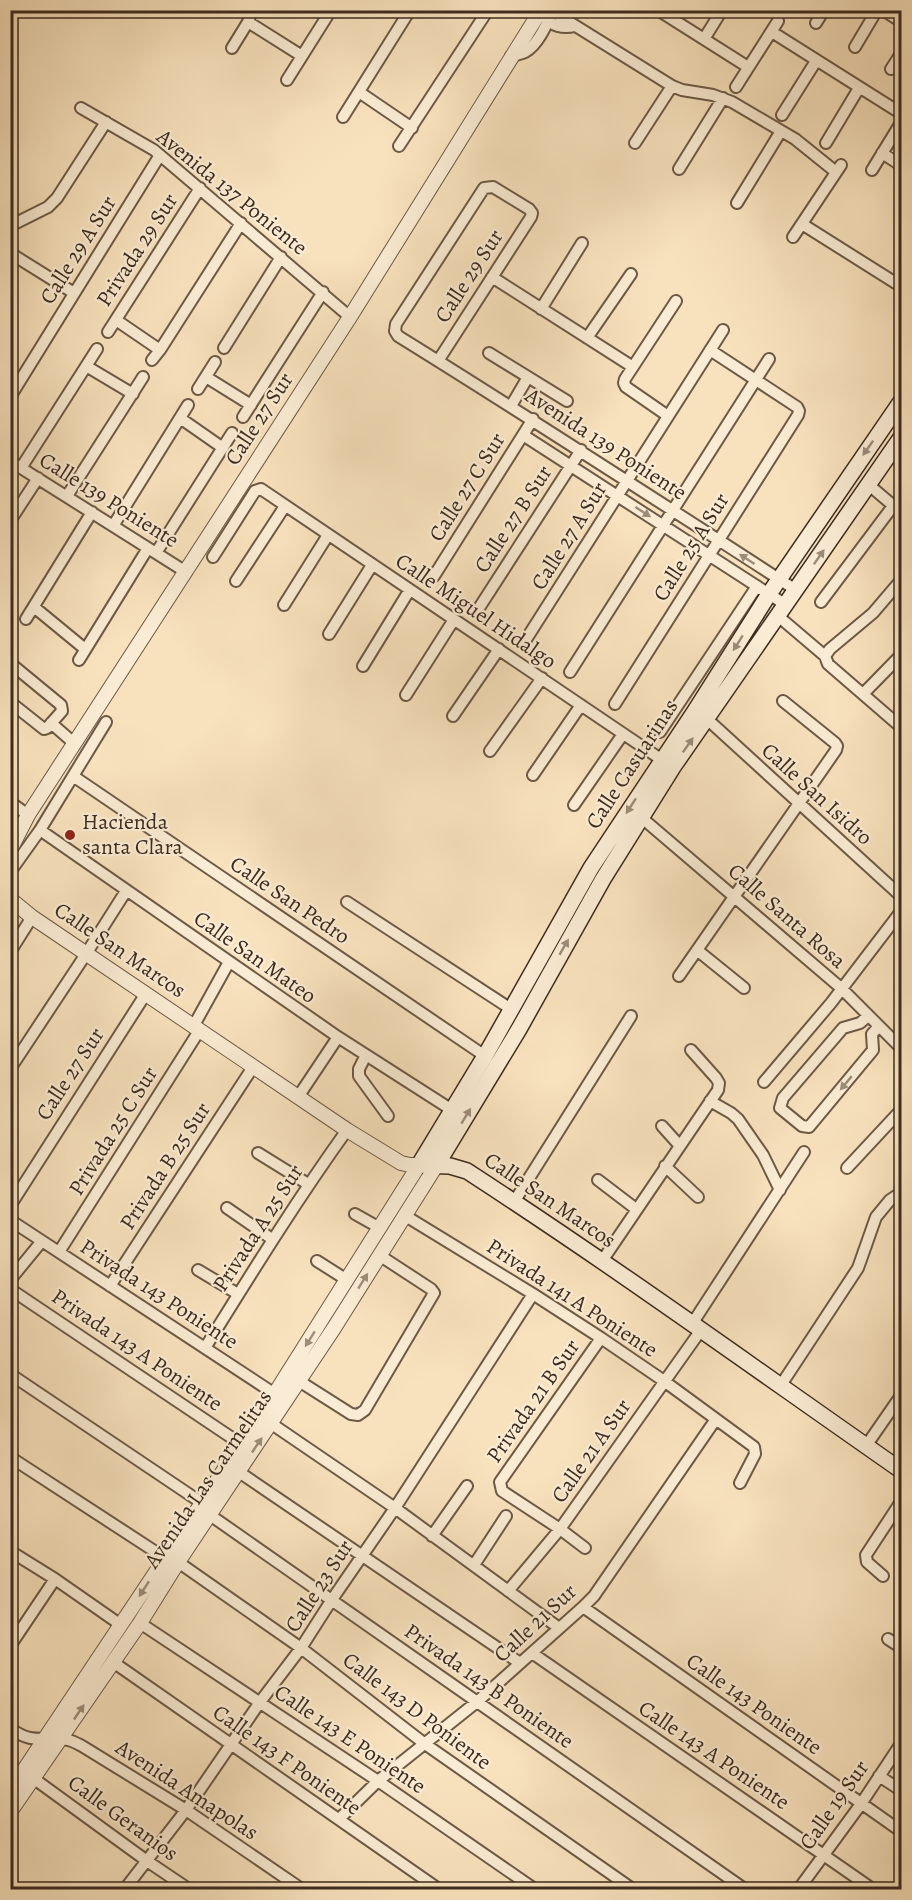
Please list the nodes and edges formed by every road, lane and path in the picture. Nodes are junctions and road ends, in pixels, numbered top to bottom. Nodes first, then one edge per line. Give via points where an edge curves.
1 (252, 10) edge
2 (331, 10) edge
3 (410, 10) edge
4 (488, 10) edge
5 (722, 10) edge
6 (824, 10) edge
7 (878, 10) edge
8 (883, 10) edge
9 (659, 11) edge
10 (546, 14) edge
11 (778, 21) dead end
12 (902, 21) edge
13 (248, 22) junction
14 (816, 23) dead end
15 (772, 32) junction
16 (704, 39) junction
17 (855, 47) dead end
18 (232, 48) dead end
19 (902, 52) edge
20 (302, 56) junction
21 (816, 61) junction
22 (748, 67) junction
23 (891, 69) dead end
24 (287, 80) dead end
25 (672, 86) junction
26 (736, 87) dead end
27 (859, 88) junction
28 (359, 92) junction
29 (723, 98) junction
30 (81, 108) dead end
31 (902, 114) edge
32 (782, 115) dead end
33 (343, 117) dead end
34 (902, 121) edge
35 (106, 122) junction
36 (412, 128) junction
37 (781, 131) junction
38 (635, 143) dead end
39 (826, 143) dead end
40 (399, 146) dead end
41 (882, 153) junction
42 (160, 155) junction
43 (902, 166) edge
44 (679, 169) dead end
45 (872, 170) dead end
46 (200, 188) junction
47 (736, 203) dead end
48 (241, 223) junction
49 (802, 224) junction
50 (10, 226) edge
51 (793, 237) dead end
52 (582, 243) dead end
53 (10, 253) edge
54 (281, 257) junction
55 (631, 274) dead end
56 (492, 277) junction
57 (902, 287) edge
58 (323, 292) junction
59 (74, 293) junction
60 (676, 301) dead end
61 (541, 309) junction
62 (350, 317) junction
63 (116, 320) junction
64 (723, 330) dead end
65 (395, 331) joint
66 (108, 332) dead end
67 (587, 338) junction
68 (224, 348) dead end
69 (98, 349) dead end
70 (160, 350) junction
71 (711, 350) junction
72 (489, 353) dead end
73 (769, 359) dead end
74 (152, 360) dead end
75 (438, 361) junction
76 (215, 362) dead end
77 (86, 366) junction
78 (633, 367) junction
79 (143, 377) dead end
80 (206, 377) junction
81 (528, 377) junction
82 (756, 380) junction
83 (198, 389) dead end
84 (133, 394) junction
85 (10, 397) edge
86 (902, 400) edge
87 (567, 401) dead end
88 (188, 405) dead end
89 (250, 405) junction
90 (511, 406) junction
91 (668, 416) junction
92 (243, 417) dead end
93 (180, 418) junction
94 (533, 419) junction
95 (892, 420) edge
96 (232, 433) dead end
97 (523, 435) junction
98 (901, 437) edge
99 (223, 448) junction
100 (580, 450) junction
101 (10, 461) edge
102 (571, 466) junction
103 (21, 468) junction
104 (38, 478) junction
105 (627, 481) junction
106 (869, 485) junction
107 (67, 496) junction
108 (617, 496) junction
109 (285, 506) junction
110 (673, 510) junction
111 (897, 510) edge
112 (92, 512) junction
113 (10, 521) edge
114 (663, 525) junction
115 (112, 526) junction
116 (328, 536) junction
117 (718, 540) junction
118 (152, 551) junction
119 (709, 555) junction
120 (213, 557) dead end
121 (372, 565) junction
122 (186, 572) junction
123 (434, 576) dead end
124 (779, 579) junction
125 (902, 579) edge
126 (236, 582) dead end
127 (763, 590) junction
128 (796, 590) junction
129 (410, 591) junction
130 (821, 602) dead end
131 (284, 605) dead end
132 (34, 607) junction
133 (479, 608) dead end
134 (782, 610) junction
135 (26, 619) dead end
136 (453, 621) junction
137 (329, 634) dead end
138 (525, 641) dead end
139 (500, 649) junction
140 (85, 650) junction
141 (902, 654) edge
142 (825, 656) junction
143 (79, 660) dead end
144 (10, 663) edge
145 (363, 666) dead end
146 (570, 672) dead end
147 (542, 678) junction
148 (863, 694) junction
149 (406, 695) dead end
150 (783, 701) dead end
151 (10, 702) edge
152 (615, 704) dead end
153 (581, 705) junction
154 (453, 716) dead end
155 (707, 719) junction
156 (53, 721) junction
157 (106, 722) dead end
158 (902, 728) edge
159 (660, 732) dead end
160 (623, 734) junction
161 (77, 741) junction
162 (490, 751) dead end
163 (668, 764) junction
164 (533, 775) dead end
165 (74, 776) junction
166 (10, 802) edge
167 (799, 803) junction
168 (574, 806) dead end
169 (28, 815) junction
170 (642, 818) junction
171 (15, 827) edge
172 (40, 830) junction
173 (10, 850) edge
174 (10, 860) edge
175 (10, 872) edge
176 (126, 891) junction
177 (735, 896) junction
178 (902, 897) edge
179 (10, 899) edge
180 (347, 902) dead end
181 (902, 910) edge
182 (33, 917) junction
183 (697, 950) junction
184 (10, 952) edge
185 (86, 954) junction
186 (229, 962) junction
187 (679, 976) dead end
188 (744, 988) dead end
189 (841, 988) junction
190 (145, 995) junction
191 (511, 1009) junction
192 (631, 1016) dead end
193 (868, 1016) junction
194 (879, 1026) junction
195 (196, 1029) junction
196 (338, 1037) junction
197 (902, 1049) edge
198 (691, 1050) dead end
199 (366, 1055) junction
200 (485, 1056) junction
201 (253, 1066) junction
202 (10, 1069) edge
203 (764, 1082) dead end
204 (298, 1097) junction
205 (711, 1101) junction
206 (902, 1109) edge
207 (452, 1110) junction
208 (388, 1116) dead end
209 (662, 1126) dead end
210 (346, 1130) junction
211 (680, 1146) junction
212 (804, 1152) dead end
213 (258, 1153) dead end
214 (419, 1165) junction
215 (436, 1166) junction
216 (665, 1166) junction
217 (847, 1168) dead end
218 (598, 1180) dead end
219 (308, 1184) junction
220 (780, 1190) junction
221 (902, 1192) edge
222 (698, 1197) dead end
223 (514, 1202) junction
224 (10, 1206) edge
225 (227, 1208) dead end
226 (636, 1209) junction
227 (355, 1214) dead end
228 (404, 1215) junction
229 (10, 1220) edge
230 (380, 1228) junction
231 (272, 1239) junction
232 (42, 1241) junction
233 (59, 1252) junction
234 (379, 1255) junction
235 (317, 1261) dead end
236 (602, 1261) junction
237 (198, 1270) dead end
238 (10, 1280) edge
239 (347, 1280) junction
240 (110, 1286) junction
241 (10, 1289) edge
242 (238, 1294) junction
243 (533, 1294) junction
244 (697, 1327) junction
245 (601, 1338) junction
246 (205, 1348) junction
247 (10, 1374) edge
248 (299, 1380) junction
249 (664, 1381) junction
250 (781, 1385) junction
251 (902, 1394) edge
252 (280, 1397) junction
253 (716, 1419) junction
254 (265, 1420) junction
255 (241, 1444) junction
256 (866, 1446) junction
257 (10, 1457) edge
258 (902, 1471) edge
259 (239, 1472) junction
260 (740, 1484) dead end
261 (467, 1486) dead end
262 (902, 1500) edge
263 (395, 1508) junction
264 (206, 1509) junction
265 (506, 1516) dead end
266 (560, 1529) junction
267 (432, 1536) junction
268 (585, 1548) dead end
269 (10, 1551) edge
270 (362, 1555) junction
271 (171, 1560) junction
272 (474, 1565) junction
273 (883, 1576) dead end
274 (55, 1579) junction
275 (508, 1591) junction
276 (331, 1600) junction
277 (584, 1607) junction
278 (140, 1623) junction
279 (121, 1625) junction
280 (559, 1628) junction
281 (888, 1639) dead end
282 (10, 1646) edge
283 (301, 1648) junction
284 (902, 1648) edge
285 (532, 1653) junction
286 (113, 1662) junction
287 (520, 1664) junction
288 (478, 1701) junction
289 (260, 1702) junction
290 (10, 1728) edge
291 (44, 1739) junction
292 (60, 1740) junction
293 (902, 1742) edge
294 (425, 1744) junction
295 (231, 1745) junction
296 (879, 1776) junction
297 (33, 1778) junction
298 (378, 1781) junction
299 (10, 1791) edge
300 (902, 1791) edge
301 (861, 1804) junction
302 (186, 1810) junction
303 (10, 1812) edge
304 (339, 1819) junction
305 (902, 1832) edge
306 (824, 1854) junction
307 (147, 1861) junction
308 (124, 1890) edge
309 (190, 1890) edge
310 (303, 1890) edge
311 (440, 1890) edge
312 (536, 1890) edge
313 (634, 1890) edge
314 (746, 1890) edge
315 (798, 1890) edge
316 (874, 1890) edge

1 - 13 street
2 - 20 street
3 - 28 street
4 - 36 street
5 - 16 street
6 - 14 street
7 - 17 street
8 - 12 street
9 - 16 street
10 - 25 street via 575,26
10 - 62 street, Calle 27 Sur via 511,56
11 - 15 street
13 - 18 street
13 - 20 street
15 - 21 street
15 - 22 street
16 - 22 street
19 - 23 street
20 - 24 street
21 - 27 street
21 - 32 street
22 - 26 street
25 - 29 street
25 - 38 street
27 - 31 street
27 - 39 street
28 - 33 street
28 - 36 street
29 - 37 street
29 - 44 street
30 - 35 street, Avenida 137 Poniente
34 - 41 street
35 - 42 street, Avenida 137 Poniente
35 - 50 street via 57,198 48,207
36 - 40 street
37 - 47 street
37 - 49 street via 838,169
41 - 43 street
41 - 45 street
42 - 46 street, Avenida 137 Poniente
42 - 59 street, Calle 29 A Sur
46 - 48 street, Avenida 137 Poniente
46 - 63 street, Privada 29 Sur
48 - 54 street, Avenida 137 Poniente
48 - 70 street
49 - 51 street
49 - 57 street
52 - 61 street
53 - 59 street
54 - 58 street, Avenida 137 Poniente
54 - 68 street
55 - 67 street
56 - 61 street
56 - 65 street, Calle 29 Sur via 532,213 493,187 484,188
56 - 75 street, Calle 29 Sur
58 - 62 street, Avenida 137 Poniente
58 - 89 street
59 - 85 street, Calle 29 A Sur
60 - 78 street
61 - 67 street
62 - 122 street, Calle 27 Sur
63 - 66 street, Privada 29 Sur
63 - 70 street
64 - 71 street, Calle 27 A Sur
65 - 75 street, Avenida 139 Poniente
67 - 78 street
69 - 77 street
70 - 74 street
71 - 82 street
71 - 91 street, Calle 27 A Sur
72 - 81 street
73 - 82 street
75 - 90 street, Avenida 139 Poniente
76 - 80 street
77 - 84 street
77 - 103 street
78 - 91 street via 625,379 626,387
79 - 84 street
80 - 83 street
80 - 89 street
81 - 87 street
81 - 90 street
82 - 110 street
82 - 117 street, Calle 25 A Sur via 797,407 798,416
84 - 107 street
86 - 95 main road, Calle Casuarinas
88 - 93 street
89 - 92 street
90 - 94 street, Avenida 139 Poniente
91 - 105 street, Calle 27 A Sur
93 - 99 street
93 - 115 street
94 - 97 street, Calle 27 C Sur
94 - 100 street, Avenida 139 Poniente
95 - 98 street
95 -> 124 main road, Calle Casuarinas
96 - 99 street
97 - 102 street, Avenida 139 Poniente
97 - 123 street, Calle 27 C Sur
98 - 106 main road, Calle Casuarinas
99 - 118 street
100 - 102 street, Calle 27 B Sur
100 - 105 street, Avenida 139 Poniente
101 - 103 street, Calle 139 Poniente
102 - 108 street, Avenida 139 Poniente
102 - 133 street, Calle 27 B Sur
103 - 104 street, Calle 139 Poniente
104 - 107 street, Calle 139 Poniente
104 - 113 street
105 - 108 street, Calle 27 A Sur
105 - 110 street, Avenida 139 Poniente
106 - 111 street
128 -> 106 main road, Calle Casuarinas
107 - 112 street, Calle 139 Poniente
108 -> 114 street, Avenida 139 Poniente
108 - 138 street, Calle 27 A Sur
109 - 116 street, Calle Miguel Hidalgo
109 - 120 street, Calle Miguel Hidalgo via 257,489
109 - 126 street
110 - 114 street
110 - 117 street, Avenida 139 Poniente
111 - 130 street
112 - 115 street, Calle 139 Poniente
112 - 132 street
114 - 119 street, Avenida 139 Poniente
114 - 146 street
115 - 118 street, Calle 139 Poniente
116 - 121 street, Calle Miguel Hidalgo
116 - 131 street
117 - 119 street, Calle 25 A Sur
124 -> 117 street, Avenida 139 Poniente
118 - 122 street, Calle 139 Poniente
118 - 140 street
119 - 127 street, Avenida 139 Poniente
119 - 152 street, Calle 25 A Sur
121 - 129 street, Calle Miguel Hidalgo
121 - 137 street
122 - 161 street, Calle 27 Sur
124 - 127 main road, Calle Casuarinas
124 - 128 street, Avenida 139 Poniente
125 - 142 street via 873,613
127 - 134 street, Avenida 139 Poniente
127 - 159 street
127 -> 163 main road, Calle Casuarinas
128 - 134 main road, Calle Casuarinas
129 - 136 street, Calle Miguel Hidalgo
129 - 145 street
132 - 135 street
132 - 140 street
134 - 142 street, Avenida 139 Poniente
134 - 155 main road, Calle Casuarinas
136 - 139 street, Calle Miguel Hidalgo
136 - 149 street
139 - 147 street, Calle Miguel Hidalgo
139 - 154 street
140 - 143 street
141 - 148 street
142 - 148 street, Avenida 139 Poniente via 828,664
144 - 156 street via 61,705 62,711
147 - 153 street, Calle Miguel Hidalgo
147 - 162 street
148 - 158 street, Avenida 139 Poniente
150 - 167 street via 837,746
151 - 156 street via 40,727 47,728
153 - 160 street, Calle Miguel Hidalgo
153 - 164 street
163 -> 155 main road, Calle Casuarinas
155 - 167 street, Calle San Isidro
156 - 161 street
157 - 165 street
160 - 163 street, Calle Miguel Hidalgo
160 - 168 street
161 - 169 street, Calle 27 Sur
163 - 170 main road, Calle Casuarinas
163 -> 191 main road, Calle Casuarinas via 591,868
165 - 172 street
165 - 200 street, Calle San Pedro
166 - 169 street
167 - 177 street
167 - 178 street, Calle San Isidro
169 - 171 street, Calle 27 Sur
170 - 177 street, Calle Santa Rosa
215 -> 170 main road, Calle Casuarinas
171 - 173 street, Calle 27 Sur
172 - 175 street
172 - 176 street, Calle San Mateo
174 - 175 street
176 - 185 street
176 - 186 street, Calle San Mateo
177 - 183 street
177 - 189 street, Calle Santa Rosa
179 - 182 street, Calle San Marcos
180 - 191 street
181 - 189 street
182 - 184 street
182 - 185 street, Calle San Marcos
183 - 187 street
183 - 188 street
185 - 190 street, Calle San Marcos
185 - 202 street
186 - 195 street, Privada 25 C Sur
186 - 196 street, Calle San Mateo
189 - 193 street, Calle Santa Rosa
189 - 203 street
190 - 195 street, Calle San Marcos
190 - 224 street, Calle 27 Sur
191 - 200 main road, Calle Casuarinas
192 - 223 street
193 - 194 street, Calle Santa Rosa
194 -> 193 street via 872,1034 873,1050 809,1126 802,1126 780,1108 783,1098 843,1028
194 - 197 street, Calle Santa Rosa
195 - 201 street, Calle San Marcos
195 - 233 street, Privada 25 C Sur
196 - 199 street, Calle San Mateo
196 - 204 street
198 - 205 street via 719,1083
199 - 207 street, Calle San Mateo
199 - 208 street via 359,1076
200 - 207 main road, Calle Casuarinas
201 - 204 street, Calle San Marcos
201 - 240 street, Privada B 25 Sur
204 - 210 street, Calle San Marcos
205 - 211 street
205 - 220 street via 738,1119 763,1155
206 - 217 street
207 - 214 main road, Calle Casuarinas
209 - 211 street
210 - 214 street, Calle San Marcos via 401,1163
210 - 219 street, Privada A 25 Sur
211 - 216 street
212 - 220 street, Calle 21 A Sur
213 - 219 street
214 - 215 main road, Calle San Marcos
214 - 230 street, Avenida Las Carmelitas
215 - 223 main road, Calle San Marcos via 467,1171
215 - 228 street, Avenida Las Carmelitas
216 - 222 street
216 - 226 street
218 - 226 street
219 - 231 street, Privada A 25 Sur
220 - 244 street, Calle 21 A Sur
221 - 250 street via 876,1217 858,1268
223 - 236 main road, Calle San Marcos
225 - 231 street
226 - 236 street
227 - 230 street
228 - 234 street, Avenida Las Carmelitas
228 - 243 street, Privada 141 A Poniente
229 - 232 street, Privada 143 Poniente
230 - 239 street, Avenida Las Carmelitas
231 - 242 street, Privada A 25 Sur
232 - 233 street, Privada 143 Poniente
232 - 238 street
233 - 240 street, Privada 143 Poniente
248 -> 234 street, Avenida Las Carmelitas
234 - 248 street via 434,1293 365,1410 351,1414
235 - 239 street
236 - 244 main road, Calle San Marcos
237 - 242 street
239 -> 252 street, Avenida Las Carmelitas
240 - 246 street, Privada 143 Poniente
241 - 255 street, Privada 143 A Poniente
242 - 246 street, Privada A 25 Sur
243 - 245 street, Privada 141 A Poniente
243 - 263 street, Calle 23 Sur
244 - 249 street, Calle 21 A Sur
244 - 250 main road, Calle San Marcos
245 - 249 street, Privada 141 A Poniente
245 - 266 street, Privada 21 B Sur via 500,1482 502,1491
246 - 252 street, Privada 143 Poniente
247 - 264 street, Privada 143 B Poniente
248 - 252 street, Avenida Las Carmelitas
249 - 253 street, Privada 141 A Poniente
249 - 266 street, Calle 21 A Sur
250 - 256 main road, Calle San Marcos
251 - 256 street
252 - 254 street, Avenida Las Carmelitas
253 - 260 street, Privada 141 A Poniente via 754,1447
253 - 277 street, Calle 21 Sur
254 - 255 street, Avenida Las Carmelitas
259 -> 254 street, Avenida Las Carmelitas
254 - 263 street
255 - 264 street, Avenida Las Carmelitas
256 - 258 main road, Calle San Marcos
257 - 271 street, Calle 143 D Poniente
259 - 264 street, Avenida Las Carmelitas
259 - 270 street
261 - 267 street
262 - 273 street via 866,1555 867,1562
263 - 267 street
263 - 270 street, Calle 23 Sur
264 - 271 street, Avenida Las Carmelitas
264 - 276 street, Privada 143 B Poniente
265 - 272 street
266 - 268 street
266 - 275 street, Calle 21 A Sur
267 - 272 street
269 - 274 street
270 - 276 street, Calle 23 Sur
270 - 287 street
271 - 278 street, Avenida Las Carmelitas
271 -> 279 street, Avenida Las Carmelitas
271 - 283 street, Calle 143 D Poniente
272 - 275 street
274 - 279 street
274 - 282 street
275 - 280 street
276 - 283 street, Calle 23 Sur
276 - 288 street, Privada 143 B Poniente
277 - 280 street, Calle 21 Sur
277 - 301 street, Calle 143 Poniente
278 - 286 street, Avenida Las Carmelitas
278 - 289 street, Calle 143 E Poniente
279 - 291 street, Avenida Las Carmelitas
280 - 285 street, Calle 21 Sur
281 - 284 street
283 - 289 street, Calle 23 Sur
283 - 294 street, Calle 143 D Poniente
285 - 287 street, Calle 21 Sur
285 - 306 street, Calle 143 A Poniente
292 -> 286 street, Avenida Las Carmelitas
286 - 295 street, Calle 143 F Poniente
287 - 288 street, Calle 21 Sur
288 - 294 street, Calle 21 Sur
288 - 314 street, Privada 143 B Poniente
289 - 295 street, Calle 23 Sur
289 - 298 street, Calle 143 E Poniente
290 - 291 street, Avenida Amapolas via 27,1738
291 - 292 street, Avenida Amapolas
291 - 299 street, Avenida Las Carmelitas
292 - 297 street, Avenida Las Carmelitas
292 - 302 street, Avenida Amapolas via 82,1746
293 - 296 street, Calle 19 Sur
294 - 298 street, Calle 21 Sur
294 - 313 street, Calle 143 D Poniente
295 - 302 street, Calle 23 Sur
295 - 304 street, Calle 143 F Poniente
296 - 300 street
296 - 301 street, Calle 19 Sur
297 - 303 street, Avenida Las Carmelitas
297 - 307 street, Calle Geranios
298 - 304 street, Calle 21 Sur
298 - 312 street, Calle 143 E Poniente
301 - 305 street, Calle 143 Poniente
301 - 306 street, Calle 19 Sur
302 - 307 street, Calle 23 Sur
302 - 310 street, Avenida Amapolas
304 - 311 street, Calle 143 F Poniente
306 - 315 street, Calle 19 Sur
306 - 316 street, Calle 143 A Poniente
307 - 308 street, Calle 23 Sur
307 - 309 street, Calle Geranios

